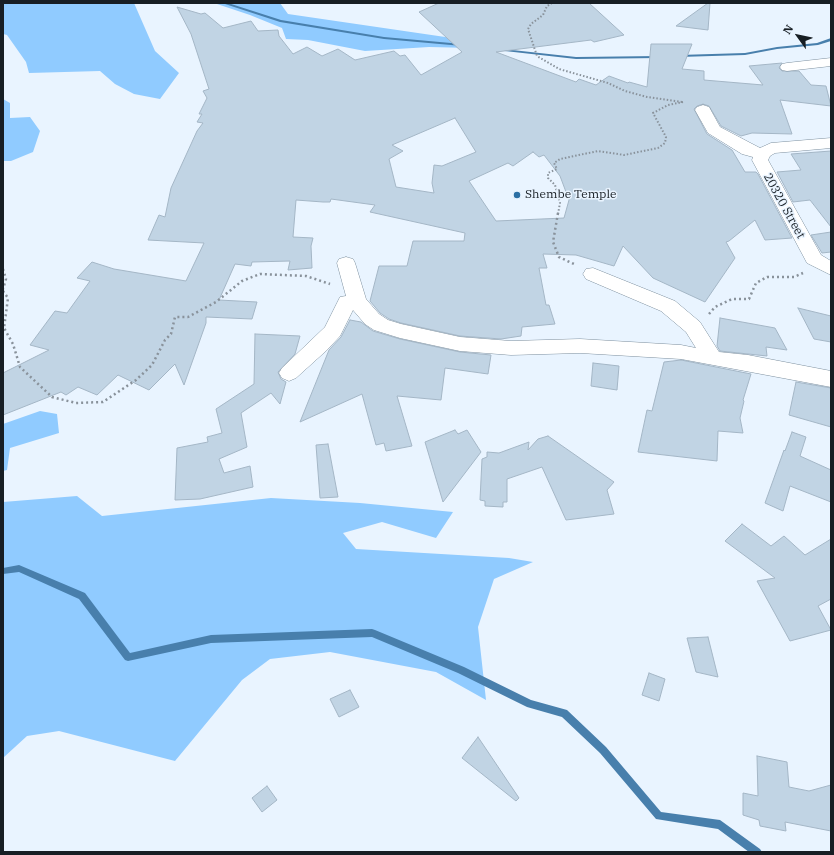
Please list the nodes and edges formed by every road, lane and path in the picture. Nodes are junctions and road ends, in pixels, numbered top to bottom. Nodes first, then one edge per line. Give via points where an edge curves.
1 (552, 3) edge
2 (831, 62) edge
3 (788, 67) dead end
4 (683, 102) junction
5 (703, 110) joint
6 (831, 143) edge
7 (762, 154) junction
8 (346, 262) dead end
9 (824, 265) edge
10 (3, 269) edge
11 (593, 274) joint
12 (3, 290) edge
13 (352, 302) junction
14 (703, 340) junction
15 (713, 359) junction
16 (289, 373) dead end
17 (831, 379) edge

1 - 4 path via 547,6 543,16 528,29 537,56 559,69 608,83 625,91
2 - 3 street
4 - 5 path
4 - 11 path via 668,105 653,113 666,137 665,143 658,148 624,155 598,151 560,159 554,163 557,169 548,173 548,178 555,185 560,203 553,242 555,250 559,257
5 - 7 street via 714,130 722,136 748,150
6 - 7 street, 20320 Street via 783,146 771,148
7 - 9 street, 20320 Street via 762,167 814,259
8 - 13 street
9 - 14 path via 794,277 767,277 756,283 749,299 732,299 715,307 703,322
10 - 12 path via 6,279
11 - 14 street via 668,306 694,327
12 - 13 path via 8,298 4,328 13,344 20,367 52,397 76,403 103,402 136,380 152,365 171,334 175,317 188,317 216,302 242,281 260,274 306,276 326,282 340,290
13 - 15 street via 381,325 460,344 511,348 580,346 681,352
13 - 16 street via 333,331
14 - 15 street
15 - 17 street

